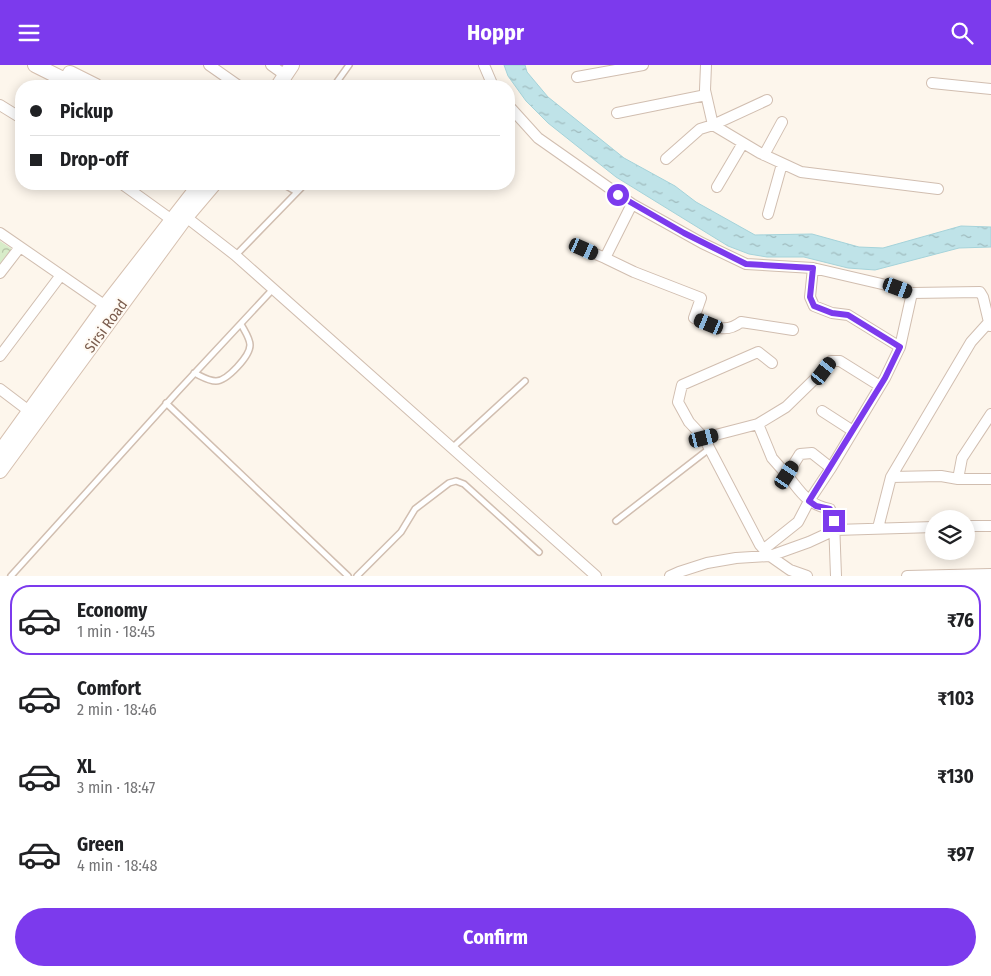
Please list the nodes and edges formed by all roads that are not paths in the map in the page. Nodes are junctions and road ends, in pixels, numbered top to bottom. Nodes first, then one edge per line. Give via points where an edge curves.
1 (35, 65) edge
2 (54, 65) edge
3 (209, 65) edge
4 (271, 65) edge
5 (303, 65) edge
6 (349, 65) edge
7 (484, 65) edge
8 (643, 65) edge
9 (706, 65) edge
10 (577, 77) dead end
11 (286, 78) edge
12 (72, 80) edge
13 (77, 80) edge
14 (230, 80) edge
15 (338, 80) edge
16 (490, 80) edge
17 (932, 83) dead end
18 (991, 89) edge
19 (706, 95) junction
20 (767, 100) dead end
21 (0, 105) edge
22 (515, 113) edge
23 (617, 113) dead end
24 (15, 114) edge
25 (782, 122) dead end
26 (713, 125) junction
27 (744, 143) junction
28 (764, 155) junction
29 (666, 159) dead end
30 (782, 164) junction
31 (717, 187) dead end
32 (938, 189) dead end
33 (132, 190) edge
34 (196, 190) edge
35 (208, 190) edge
36 (294, 190) edge
37 (297, 192) joint
38 (632, 204) junction
39 (768, 214) dead end
40 (179, 218) junction
41 (0, 233) edge
42 (20, 247) junction
43 (584, 249) dead end
44 (235, 255) junction
45 (605, 258) junction
46 (813, 268) junction
47 (0, 273) edge
48 (61, 275) junction
49 (273, 289) junction
50 (912, 293) junction
51 (110, 309) junction
52 (241, 324) junction
53 (990, 325) edge
54 (793, 330) dead end
55 (900, 347) junction
56 (0, 356) edge
57 (772, 363) dead end
58 (194, 373) junction
59 (525, 381) dead end
60 (880, 386) junction
61 (0, 389) edge
62 (166, 403) junction
63 (29, 411) junction
64 (822, 411) dead end
65 (991, 414) edge
66 (758, 424) junction
67 (854, 431) junction
68 (704, 438) junction
69 (3, 443) edge
70 (452, 448) junction
71 (709, 449) junction
72 (831, 468) junction
73 (0, 471) edge
74 (787, 475) junction
75 (891, 477) junction
76 (958, 479) junction
77 (991, 479) edge
78 (809, 501) junction
79 (616, 521) dead end
80 (975, 526) edge
81 (991, 526) edge
82 (925, 527) edge
83 (878, 528) junction
84 (835, 530) junction
85 (540, 551) dead end
86 (767, 553) junction
87 (991, 574) edge
88 (11, 576) edge
89 (348, 576) edge
90 (357, 576) edge
91 (596, 576) edge
92 (670, 576) edge
93 (807, 576) edge
94 (836, 576) edge
95 (907, 576) edge

1 - 12 street
2 - 13 street
3 - 14 street
4 - 11 street
5 - 11 street
6 - 15 lane
7 - 16 street
8 - 10 street
9 - 19 street
17 - 18 street
19 - 23 street
19 - 26 street
20 - 26 street
21 - 24 street
22 - 38 street via 538,138
25 - 28 street
26 - 27 street
26 - 29 street via 700,129
27 - 28 street
27 - 31 street
28 - 30 street
30 - 32 street via 801,172
30 - 39 street
33 - 40 street
34 - 40 street, Sirsi Road
35 - 40 street, Sirsi Road
36 - 37 lane
37 - 44 lane
38 - 45 street
38 - 46 street via 746,264
40 - 44 street
40 - 51 street, Sirsi Road
41 - 42 street
42 - 47 street
42 - 48 street
43 - 45 street
44 - 49 street
45 - 54 street via 701,298 694,318 723,329 734,328 741,322
46 - 50 street
46 - 55 street via 810,297 814,306 848,315
48 - 51 street
48 - 56 street
49 - 52 lane
49 - 70 street
50 - 53 street via 980,292
50 - 55 street
51 - 63 street, Sirsi Road
51 - 73 street, Sirsi Road
52 - 58 lane
52 - 58 lane via 250,349 238,366 227,377 217,381
53 - 75 street via 971,342
55 - 60 street
57 - 68 street via 758,352 682,385 678,402 689,422
58 - 62 lane
59 - 70 lane
60 - 66 street via 840,361 831,361 786,407
60 - 67 street
61 - 63 street
62 - 88 lane
62 - 89 lane
63 - 69 street, Sirsi Road
64 - 67 street
65 - 76 street via 962,458
66 - 68 street
66 - 74 street via 772,458
67 - 72 street
68 - 71 street
70 - 91 street
71 - 79 lane
71 - 86 street
72 - 74 street via 812,453 800,454
72 - 78 street
74 - 78 street
75 - 76 street via 941,475
75 - 83 street
76 - 77 street
78 - 84 street via 830,509
78 - 86 street via 798,522
80 - 81 street
82 - 83 street
83 - 84 street
84 - 86 street via 809,542
84 - 94 street
85 - 90 lane via 464,484 456,481 415,509 401,532
86 - 92 street via 707,563
86 - 93 street via 790,570
87 - 95 street

